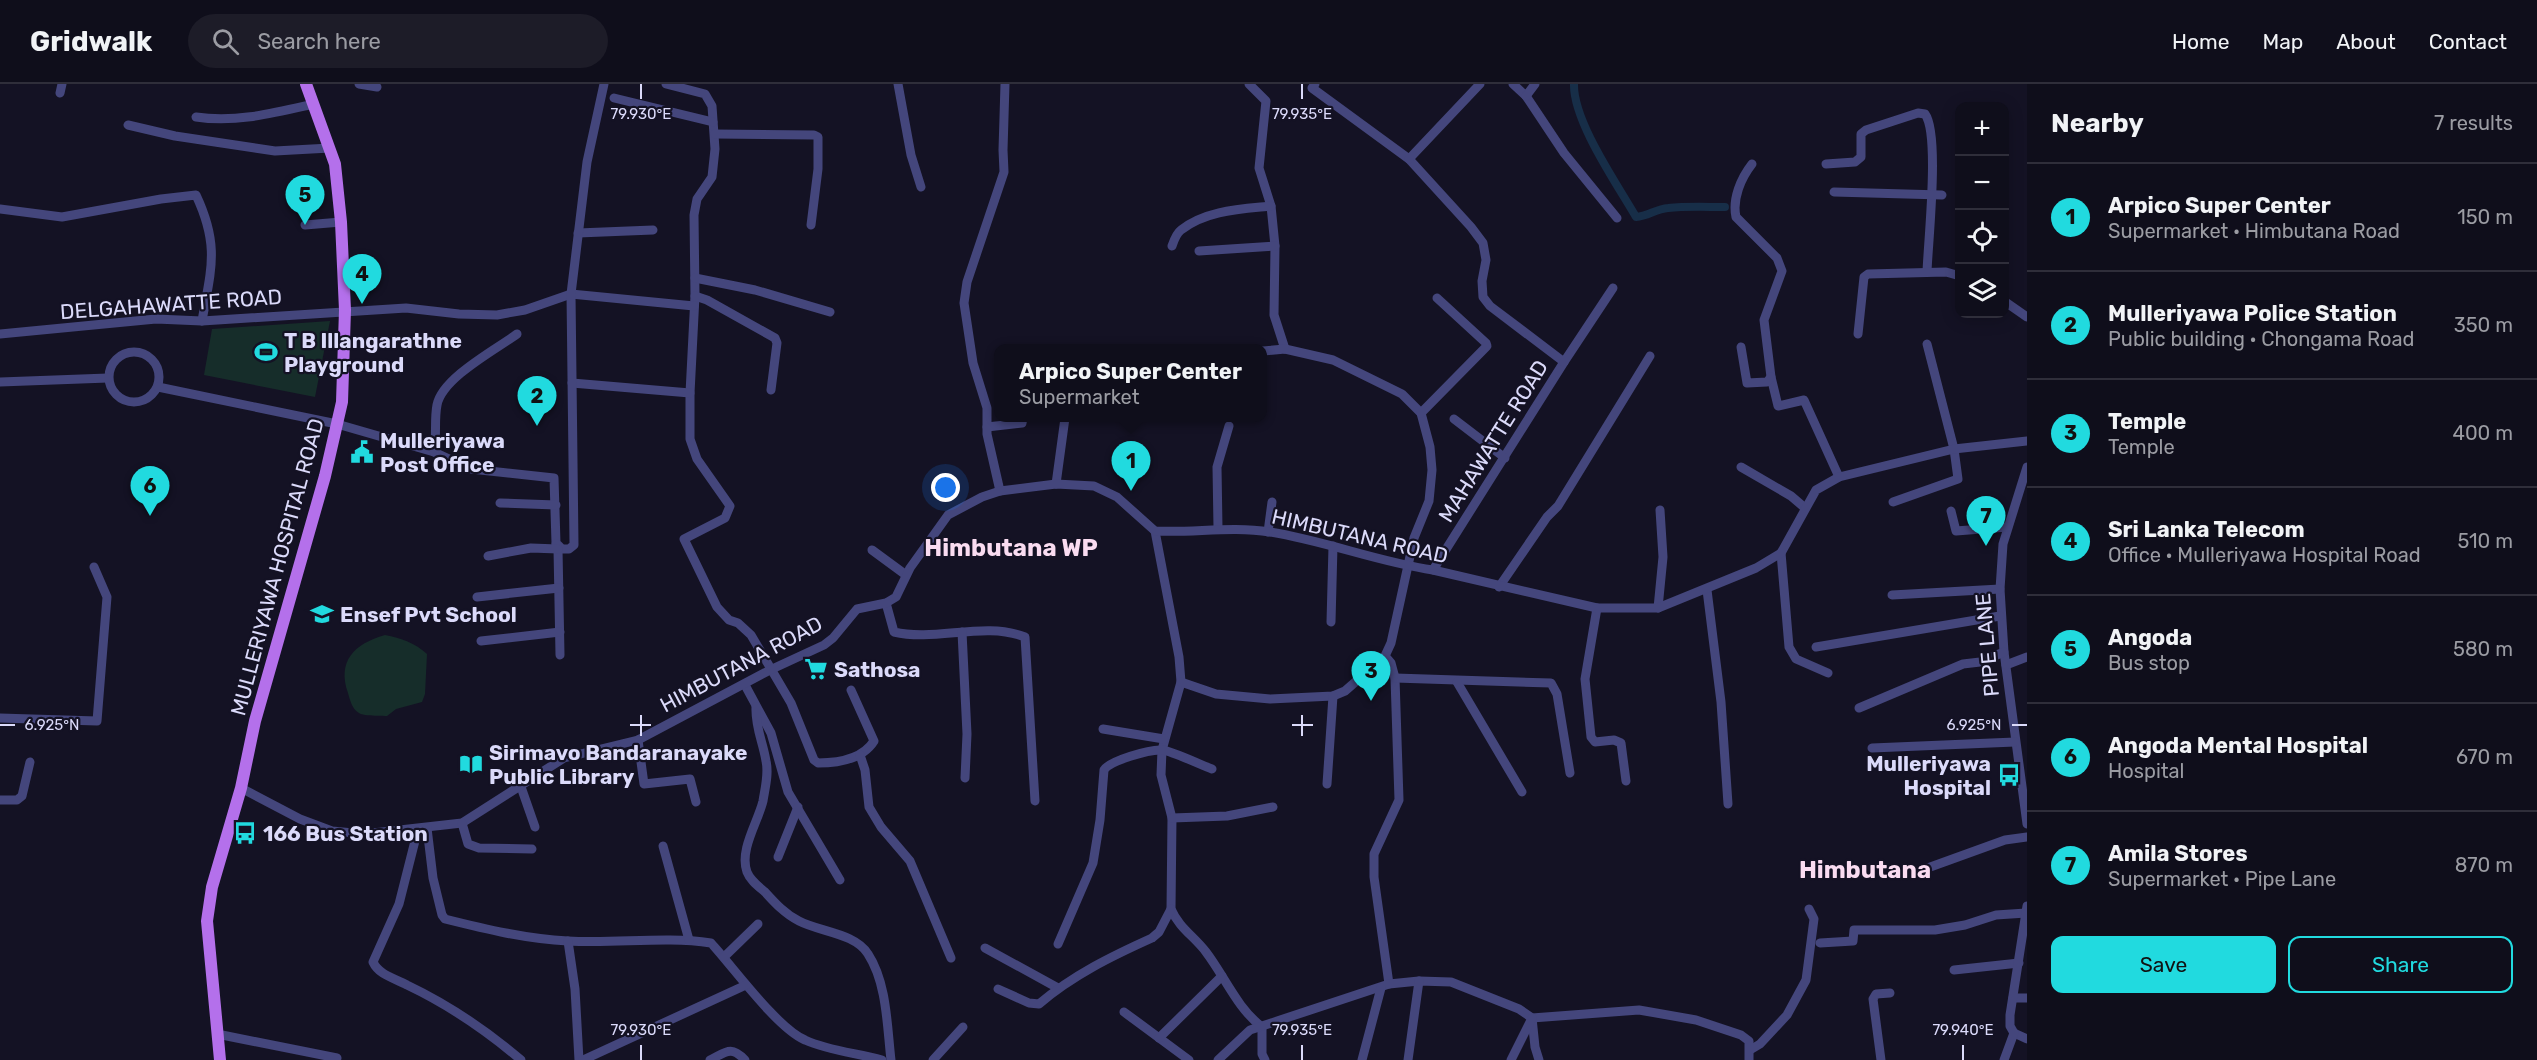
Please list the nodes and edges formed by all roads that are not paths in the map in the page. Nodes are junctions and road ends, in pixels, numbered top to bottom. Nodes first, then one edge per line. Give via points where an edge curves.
1 (306, 84) edge
2 (359, 84) edge
3 (604, 84) edge
4 (666, 84) edge
5 (711, 84) edge
6 (898, 84) edge
7 (1005, 84) edge
8 (1248, 84) edge
9 (1315, 84) edge
10 (1480, 84) edge
11 (1513, 84) edge
12 (1535, 84) edge
13 (377, 87) dead end
14 (705, 94) junction
15 (1526, 96) junction
16 (614, 98) dead end
17 (314, 104) junction
18 (196, 117) dead end
19 (713, 122) junction
20 (128, 124) dead end
21 (715, 134) junction
22 (330, 148) junction
23 (1410, 159) junction
24 (1826, 164) dead end
25 (1752, 165) dead end
26 (921, 187) dead end
27 (1834, 192) dead end
28 (1930, 193) junction
29 (1942, 195) dead end
30 (1271, 206) junction
31 (0, 209) edge
32 (1617, 218) dead end
33 (341, 222) junction
34 (304, 225) dead end
35 (811, 225) dead end
36 (653, 230) dead end
37 (578, 233) junction
38 (1172, 246) dead end
39 (1275, 246) junction
40 (1199, 251) dead end
41 (1927, 272) junction
42 (1955, 275) edge
43 (694, 278) junction
44 (1613, 288) dead end
45 (571, 294) junction
46 (1437, 298) dead end
47 (694, 301) junction
48 (2009, 304) edge
49 (345, 310) junction
50 (830, 312) dead end
51 (2027, 317) edge
52 (202, 321) junction
53 (0, 334) edge
54 (517, 334) dead end
55 (1858, 334) dead end
56 (1927, 344) dead end
57 (1741, 347) dead end
58 (1285, 349) junction
59 (1267, 351) edge
60 (1650, 356) dead end
61 (1563, 362) junction
62 (1772, 377) junction
63 (108, 378) junction
64 (0, 382) edge
65 (572, 383) junction
66 (158, 387) junction
67 (771, 390) dead end
68 (690, 393) junction
69 (1421, 413) junction
70 (1454, 419) dead end
71 (1022, 422) edge
72 (1064, 422) edge
73 (337, 424) junction
74 (1228, 426) dead end
75 (987, 427) junction
76 (2027, 441) edge
77 (1954, 449) junction
78 (434, 452) junction
79 (1504, 458) junction
80 (1741, 467) dead end
81 (2027, 469) edge
82 (1839, 477) junction
83 (1056, 484) junction
84 (1000, 491) junction
85 (500, 502) dead end
86 (1272, 502) dead end
87 (1893, 502) dead end
88 (556, 505) junction
89 (1805, 508) junction
90 (1660, 510) dead end
91 (1951, 511) dead end
92 (2007, 527) junction
93 (1218, 528) junction
94 (1155, 531) junction
95 (1268, 532) junction
96 (557, 546) junction
97 (1333, 546) junction
98 (872, 550) dead end
99 (1781, 553) junction
100 (488, 556) dead end
101 (1406, 566) junction
102 (94, 567) dead end
103 (1433, 570) junction
104 (906, 575) junction
105 (1499, 587) junction
106 (559, 588) junction
107 (2000, 589) junction
108 (1707, 590) junction
109 (1892, 595) dead end
110 (477, 597) dead end
111 (886, 603) junction
112 (1597, 608) junction
113 (1658, 608) junction
114 (2000, 616) junction
115 (1331, 622) dead end
116 (560, 632) junction
117 (962, 632) junction
118 (481, 640) dead end
119 (1816, 647) dead end
120 (2004, 652) junction
121 (560, 655) dead end
122 (1385, 656) junction
123 (2027, 657) edge
124 (2006, 665) junction
125 (770, 670) junction
126 (1827, 673) dead end
127 (1395, 678) junction
128 (1180, 682) junction
129 (1457, 682) junction
130 (745, 685) junction
131 (851, 690) dead end
132 (1333, 696) junction
133 (756, 707) junction
134 (1859, 708) dead end
135 (0, 718) edge
136 (1103, 729) dead end
137 (1164, 739) junction
138 (638, 740) junction
139 (2015, 742) junction
140 (1872, 748) dead end
141 (1162, 750) junction
142 (860, 754) junction
143 (30, 762) dead end
144 (2023, 763) edge
145 (1212, 770) dead end
146 (1570, 772) dead end
147 (2024, 777) edge
148 (965, 778) dead end
149 (1626, 781) dead end
150 (520, 784) junction
151 (1327, 784) dead end
152 (241, 788) junction
153 (1522, 792) dead end
154 (0, 800) edge
155 (1035, 801) dead end
156 (696, 802) dead end
157 (1728, 804) dead end
158 (798, 807) junction
159 (1273, 807) dead end
160 (1172, 818) junction
161 (462, 823) junction
162 (2027, 824) edge
163 (535, 827) dead end
164 (422, 829) junction
165 (2027, 837) edge
166 (663, 846) dead end
167 (532, 849) dead end
168 (778, 857) dead end
169 (1922, 870) dead end
170 (840, 880) dead end
171 (1171, 909) junction
172 (1809, 909) dead end
173 (2026, 909) edge
174 (758, 924) dead end
175 (2026, 925) edge
176 (689, 940) junction
177 (568, 941) junction
178 (1820, 943) dead end
179 (1058, 944) dead end
180 (985, 948) dead end
181 (724, 957) junction
182 (951, 958) dead end
183 (2019, 963) junction
184 (1954, 970) dead end
185 (1222, 976) junction
186 (1419, 981) junction
187 (747, 985) junction
188 (1385, 986) junction
189 (1058, 988) junction
190 (998, 989) dead end
191 (1890, 993) dead end
192 (2013, 998) junction
193 (2027, 998) edge
194 (1124, 1012) dead end
195 (1532, 1018) junction
196 (963, 1027) dead end
197 (1262, 1027) junction
198 (2014, 1033) junction
199 (217, 1034) junction
200 (1159, 1038) junction
201 (2027, 1040) edge
202 (1749, 1055) edge
203 (338, 1058) dead end
204 (220, 1060) edge
205 (521, 1060) edge
206 (581, 1060) edge
207 (710, 1060) edge
208 (745, 1060) edge
209 (882, 1060) edge
210 (891, 1060) edge
211 (933, 1060) edge
212 (1189, 1060) edge
213 (1218, 1060) edge
214 (1265, 1060) edge
215 (1362, 1060) edge
216 (1408, 1060) edge
217 (1511, 1060) edge
218 (1539, 1060) edge
219 (1881, 1060) edge
220 (2004, 1060) edge

1 - 17 main road, MULLERIYAWA HOSPITAL ROAD
2 - 13 street
3 - 37 street via 590,142
4 - 14 street
5 - 14 street
6 - 26 street
7 - 75 street via 1004,171 967,282 964,303 973,363 987,408
8 - 30 street via 1266,101 1259,168
9 - 23 street, MAHAWATTE ROAD via 1312,88
10 - 23 street
11 - 15 street
12 - 15 street
14 - 19 street via 712,106
15 - 32 street via 1564,153
16 - 19 street
17 - 18 street via 238,120
17 - 22 main road, MULLERIYAWA HOSPITAL ROAD
19 - 21 street
20 - 22 street via 175,136 275,151
21 - 35 street via 818,137
21 - 43 street via 712,177 697,199 694,214
22 - 33 main road, MULLERIYAWA HOSPITAL ROAD
23 - 61 street, MAHAWATTE ROAD via 1483,243 1483,297
24 - 28 street via 1855,162 1861,157 1861,134 1866,130 1925,114 1930,120 1934,163
25 - 62 street via 1742,177 1734,210 1736,217 1777,258 1782,271 1764,320
27 - 28 street
28 - 29 street
28 - 41 street
30 - 38 street via 1232,210 1200,219 1180,231
30 - 39 street
31 - 52 street via 62,217 196,195 211,238 213,268
33 - 34 street
33 - 49 main road, MULLERIYAWA HOSPITAL ROAD
36 - 37 street
37 - 45 street
39 - 40 street
39 - 58 street via 1274,315
41 - 42 street
41 - 55 street via 1868,274 1864,278
43 - 47 street
43 - 50 street via 755,290
44 - 61 street
45 - 47 street
45 - 49 street, DELGAHAWATTE ROAD via 497,315 422,308
45 - 65 street
46 - 69 street via 1486,346
47 - 67 street via 707,300 775,338
47 - 68 street
48 - 51 street
49 - 52 street, DELGAHAWATTE ROAD
49 - 73 main road, MULLERIYAWA HOSPITAL ROAD via 342,402
52 - 53 street, DELGAHAWATTE ROAD via 156,319
54 - 78 street via 448,384 437,404
56 - 77 street
57 - 62 street via 1747,383 1767,382
58 - 59 street
58 - 69 street via 1333,360 1380,382 1402,394
60 - 105 street via 1558,506
61 - 79 street, MAHAWATTE ROAD
62 - 82 street via 1778,406 1804,400
63 - 64 street
63 - 66 street via 115,394 129,402 146,399
63 - 66 street via 118,357 134,351 155,363
65 - 68 street
65 - 96 street via 574,545 569,549
66 - 73 street
68 - 125 street via 690,439 697,459 730,506 725,518 684,539 717,608 751,635
69 - 101 street via 1430,447 1430,491
70 - 79 street
71 - 75 street
72 - 83 street
73 - 78 street
73 - 152 main road, MULLERIYAWA HOSPITAL ROAD via 255,721
74 - 93 street via 1217,467
75 - 84 street
76 - 77 street
77 - 82 street
77 - 87 street via 1958,478
78 - 88 street via 471,469 554,478
79 - 103 street, MAHAWATTE ROAD
80 - 89 street
81 - 92 street, PIPE LANE
82 - 89 street via 1816,490
83 - 84 street
83 - 94 street via 1094,486 1117,497
84 - 104 street via 948,516
85 - 88 street
86 - 95 street
88 - 96 street
89 - 99 street
90 - 113 street via 1663,557
91 - 92 street via 1956,531
92 - 107 street, PIPE LANE via 2000,561
93 - 94 street, HIMBUTANA ROAD
93 - 95 street, HIMBUTANA ROAD
94 - 128 street via 1179,657
95 - 97 street, HIMBUTANA ROAD
96 - 100 street
96 - 106 street
97 - 101 street, HIMBUTANA ROAD
97 - 115 street
98 - 104 street
99 - 108 street, HIMBUTANA ROAD
99 - 126 street via 1789,647 1796,659
101 - 103 street, HIMBUTANA ROAD
101 - 122 street
102 - 135 street via 107,597 97,721
103 - 105 street, HIMBUTANA ROAD
104 - 111 street via 896,597
105 - 112 street, HIMBUTANA ROAD
106 - 110 street
106 - 116 street
107 - 109 street
107 - 114 street, PIPE LANE
108 - 113 street, HIMBUTANA ROAD
108 - 157 street via 1722,702
111 - 117 street via 894,632
111 - 125 street, HIMBUTANA ROAD via 857,609 825,645
112 - 113 street, HIMBUTANA ROAD
112 - 149 street via 1585,679 1591,737 1595,742 1621,743
114 - 119 street
114 - 120 street, PIPE LANE
116 - 118 street
116 - 121 street
117 - 148 street
117 - 155 street via 1014,633 1027,641
120 - 124 street, PIPE LANE
120 - 134 street via 1963,664
122 - 127 street
122 - 132 street via 1345,691
123 - 124 street
124 - 139 street, PIPE LANE
125 - 130 street, HIMBUTANA ROAD
125 - 142 street via 791,703 814,760 838,763
127 - 129 street
127 - 188 street via 1398,800 1374,854
128 - 132 street via 1216,694 1270,699
128 - 137 street
129 - 146 street via 1551,683 1557,694
129 - 153 street
130 - 133 street
130 - 138 street, HIMBUTANA ROAD
131 - 142 street via 874,741
132 - 151 street
133 - 158 street via 771,733 788,792
133 - 210 street via 767,775 745,855 747,871 785,912 800,922 858,943 867,952 884,999
136 - 137 street
137 - 141 street
138 - 150 street, HIMBUTANA ROAD via 564,758
138 - 156 street via 644,784 690,779
139 - 140 street
139 - 144 street, PIPE LANE
141 - 145 street
141 - 160 street via 1161,775
141 - 179 street via 1114,761 1104,770 1093,863
142 - 182 street via 869,807 910,861
143 - 154 street via 22,796 17,800
144 - 147 street, PIPE LANE
147 - 162 street, PIPE LANE
150 - 161 street, HIMBUTANA ROAD
150 - 163 street
152 - 164 street, HIMBUTANA ROAD via 332,831 364,834
152 - 199 main road, MULLERIYAWA HOSPITAL ROAD via 212,887 207,921
158 - 168 street
158 - 170 street
159 - 160 street via 1227,816
160 - 171 street
161 - 164 street, HIMBUTANA ROAD
161 - 167 street via 468,844 479,848
164 - 177 street via 445,919 503,933
164 - 205 street via 399,904 373,962 377,970 424,992
165 - 169 street via 2005,840
166 - 176 street
171 - 185 street via 1176,921 1206,951
171 - 189 street via 1160,932 1152,938 1101,961
172 - 202 street via 1814,919 1806,980 1787,1014
173 - 175 street
173 - 178 street via 1935,930 1854,930 1853,941
174 - 181 street
175 - 183 street
176 - 177 street
176 - 181 street via 711,943
177 - 206 street
180 - 189 street
181 - 187 street
183 - 184 street
183 - 192 street
185 - 197 street via 1250,1018
185 - 200 street
186 - 188 street
186 - 195 street via 1451,982
186 - 216 street
187 - 206 street
187 - 209 street via 788,1029 803,1039
188 - 197 street
188 - 215 street
189 - 190 street via 1039,1004
191 - 219 street via 1875,994 1873,999
192 - 193 street
192 - 198 street via 2010,1026
194 - 200 street
195 - 202 street via 1639,1010 1696,1020 1741,1035 1749,1041
195 - 217 street
195 - 218 street
196 - 211 street
197 - 213 street via 1250,1030
197 - 214 street
198 - 201 street
198 - 220 street
199 - 203 street
199 - 204 main road, MULLERIYAWA HOSPITAL ROAD
200 - 212 street
207 - 208 street via 730,1050

